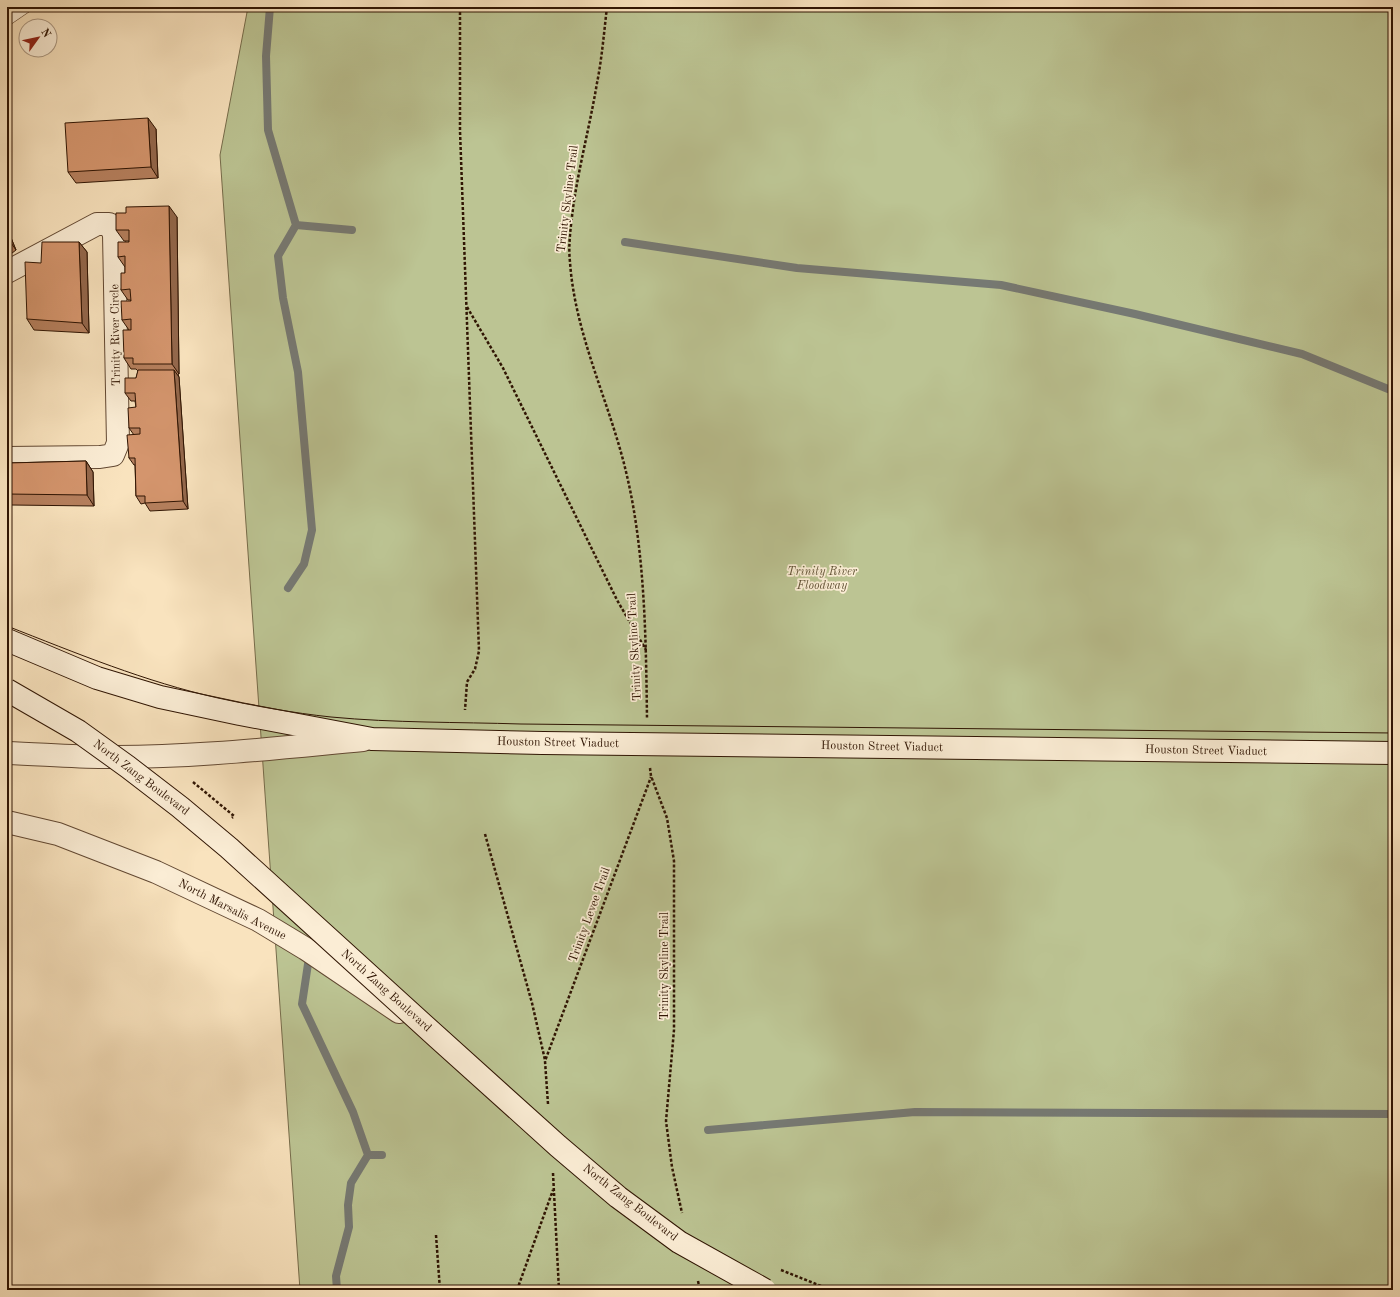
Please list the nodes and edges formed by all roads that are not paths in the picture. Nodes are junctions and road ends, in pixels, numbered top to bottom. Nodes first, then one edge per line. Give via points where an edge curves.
1 (26, 7) edge
2 (7, 20) edge
3 (7, 272) edge
4 (7, 458) edge
5 (7, 640) edge
6 (7, 690) edge
7 (372, 739) junction
8 (7, 753) edge
9 (1393, 753) edge
10 (7, 822) edge
11 (437, 1037) junction
12 (765, 1290) edge

1 - 2 lane
3 - 4 main road, Trinity River Circle via 98,224 109,224 114,234 118,443 112,455 100,457
5 - 7 main road via 97,678 160,697
6 - 11 main road, North Zang Boulevard, bridge via 78,731 180,807 229,848
7 - 8 main road via 200,754 105,757
7 - 9 main road, Houston Street Viaduct, bridge
10 - 11 main road, North Marsalis Avenue, bridge via 58,834 142,867 258,920
11 - 12 main road, North Zang Boulevard, bridge via 618,1197 679,1242

